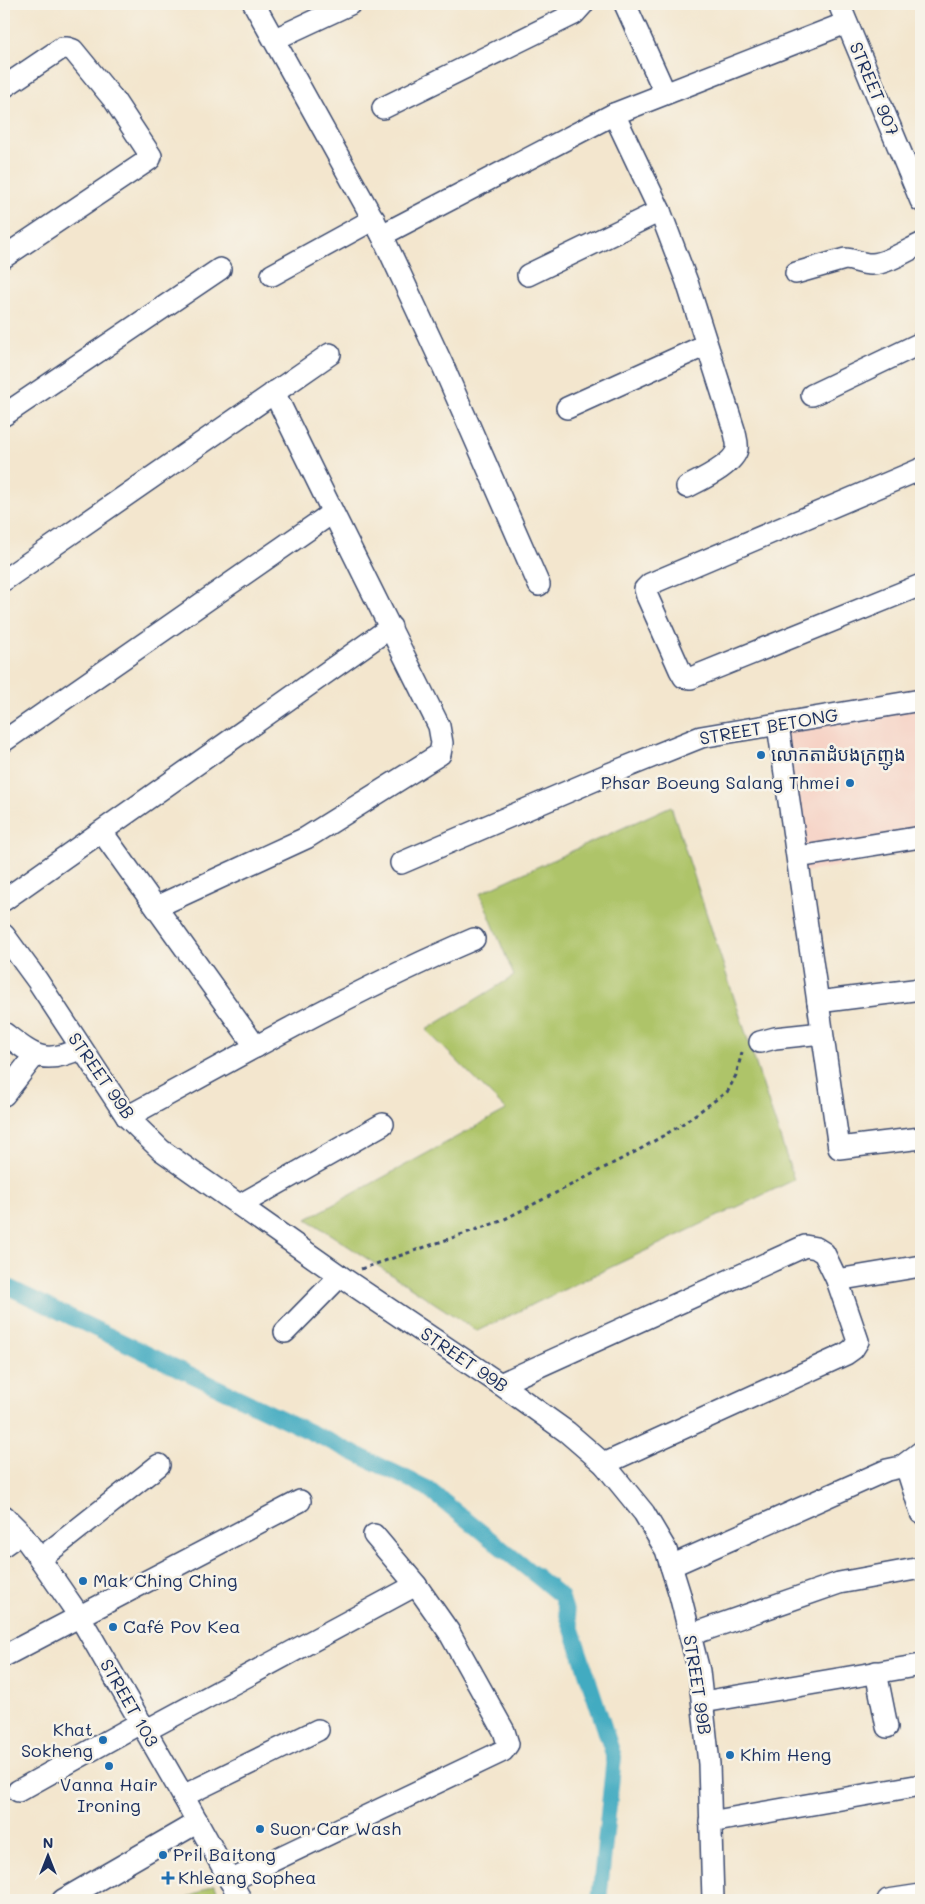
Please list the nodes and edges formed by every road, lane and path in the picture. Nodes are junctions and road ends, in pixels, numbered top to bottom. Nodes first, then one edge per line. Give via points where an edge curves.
1 (254, 4) edge
2 (350, 4) edge
3 (583, 4) edge
4 (625, 4) edge
5 (842, 13) edge
6 (275, 39) junction
7 (4, 87) edge
8 (666, 93) junction
9 (383, 108) dead end
10 (614, 114) junction
11 (921, 201) edge
12 (660, 211) junction
13 (378, 227) junction
14 (921, 244) edge
15 (4, 256) edge
16 (220, 268) dead end
17 (796, 273) dead end
18 (272, 275) dead end
19 (528, 275) dead end
20 (921, 343) edge
21 (706, 345) junction
22 (330, 354) dead end
23 (274, 392) junction
24 (812, 395) dead end
25 (567, 408) dead end
26 (4, 415) edge
27 (921, 469) edge
28 (687, 487) dead end
29 (332, 513) junction
30 (4, 580) edge
31 (921, 585) edge
32 (539, 586) dead end
33 (391, 627) junction
34 (921, 700) edge
35 (778, 725) junction
36 (4, 741) edge
37 (102, 832) junction
38 (921, 837) edge
39 (798, 857) junction
40 (400, 864) dead end
41 (4, 900) edge
42 (156, 907) junction
43 (4, 935) edge
44 (474, 939) dead end
45 (921, 989) edge
46 (818, 1002) junction
47 (4, 1033) edge
48 (822, 1033) junction
49 (256, 1047) junction
50 (751, 1047) joint
51 (81, 1048) junction
52 (35, 1055) junction
53 (4, 1095) edge
54 (127, 1117) junction
55 (383, 1124) dead end
56 (921, 1138) edge
57 (240, 1205) junction
58 (921, 1266) edge
59 (340, 1276) junction
60 (837, 1280) junction
61 (285, 1332) dead end
62 (500, 1384) junction
63 (921, 1452) edge
64 (604, 1464) junction
65 (159, 1465) dead end
66 (901, 1467) junction
67 (300, 1501) dead end
68 (921, 1513) edge
69 (4, 1516) edge
70 (374, 1535) dead end
71 (12, 1539) edge
72 (40, 1559) junction
73 (671, 1566) junction
74 (921, 1568) edge
75 (416, 1585) junction
76 (80, 1617) junction
77 (690, 1635) junction
78 (4, 1656) edge
79 (921, 1665) edge
80 (876, 1672) junction
81 (703, 1702) junction
82 (142, 1727) junction
83 (888, 1727) dead end
84 (318, 1730) dead end
85 (921, 1785) edge
86 (18, 1791) dead end
87 (183, 1796) junction
88 (198, 1822) junction
89 (710, 1822) junction
90 (230, 1881) junction
91 (921, 1895) edge
92 (63, 1900) edge
93 (241, 1900) edge
94 (713, 1900) edge
95 (888, 1900) edge

1 - 6 street
2 - 6 street
3 - 9 street via 574,14
4 - 8 street
5 - 8 street
5 - 11 street, STREET 907
6 - 13 street
7 - 15 street via 62,48 73,50 114,100 150,152 150,159
8 - 10 street
10 - 12 street
10 - 13 street
12 - 19 street
12 - 21 street
13 - 18 street
13 - 32 street
14 - 17 street via 879,264 845,259
16 - 26 street
20 - 24 street
21 - 25 street
21 - 28 street via 737,448 734,458 724,466
22 - 23 street
23 - 29 street
23 - 30 street
27 - 31 street via 650,584 645,589 680,670 684,677 691,678
29 - 33 street
29 - 36 street
33 - 37 street
33 - 42 street via 439,726 440,754 306,838
34 - 35 street, STREET BETONG
35 - 39 street
35 - 40 street, STREET BETONG via 700,738
37 - 41 street
37 - 42 street
38 - 39 street
39 - 46 street
42 - 49 street
43 - 51 street, STREET 99B
44 - 49 street via 428,958
45 - 46 street
46 - 48 street
47 - 52 street
48 - 50 street via 774,1038
48 - 56 street via 839,1148
49 - 54 street
50 - 59 path via 728,1090 678,1127 637,1151 501,1221
51 - 52 street via 65,1056
51 - 54 street, STREET 99B
52 - 53 street
54 - 57 street, STREET 99B via 161,1150
55 - 57 street
57 - 59 street, STREET 99B
58 - 60 street
59 - 61 street
59 - 62 street, STREET 99B
60 - 62 street via 824,1253 805,1246
60 - 64 street via 858,1341 854,1349
62 - 64 street, STREET 99B via 567,1432
63 - 66 street
64 - 73 street, STREET 99B via 644,1513 666,1550
65 - 72 street
66 - 68 street via 908,1472
66 - 73 street via 887,1470
67 - 76 street
69 - 71 street, STREET 103
70 - 75 street
71 - 72 street, STREET 103
72 - 76 street, STREET 103
73 - 77 street, STREET 99B
74 - 77 street via 839,1583
75 - 82 street
75 - 90 street via 450,1632 508,1744 503,1751
76 - 78 street
76 - 82 street, STREET 103
77 - 81 street, STREET 99B
79 - 80 street
80 - 81 street
80 - 83 street
81 - 89 street, STREET 99B
82 - 86 street
82 - 87 street, STREET 103
84 - 87 street
85 - 89 street
87 - 88 street, STREET 103
88 - 90 street, STREET 103
88 - 92 street
89 - 94 street, STREET 99B
90 - 93 street, STREET 103
91 - 95 street

